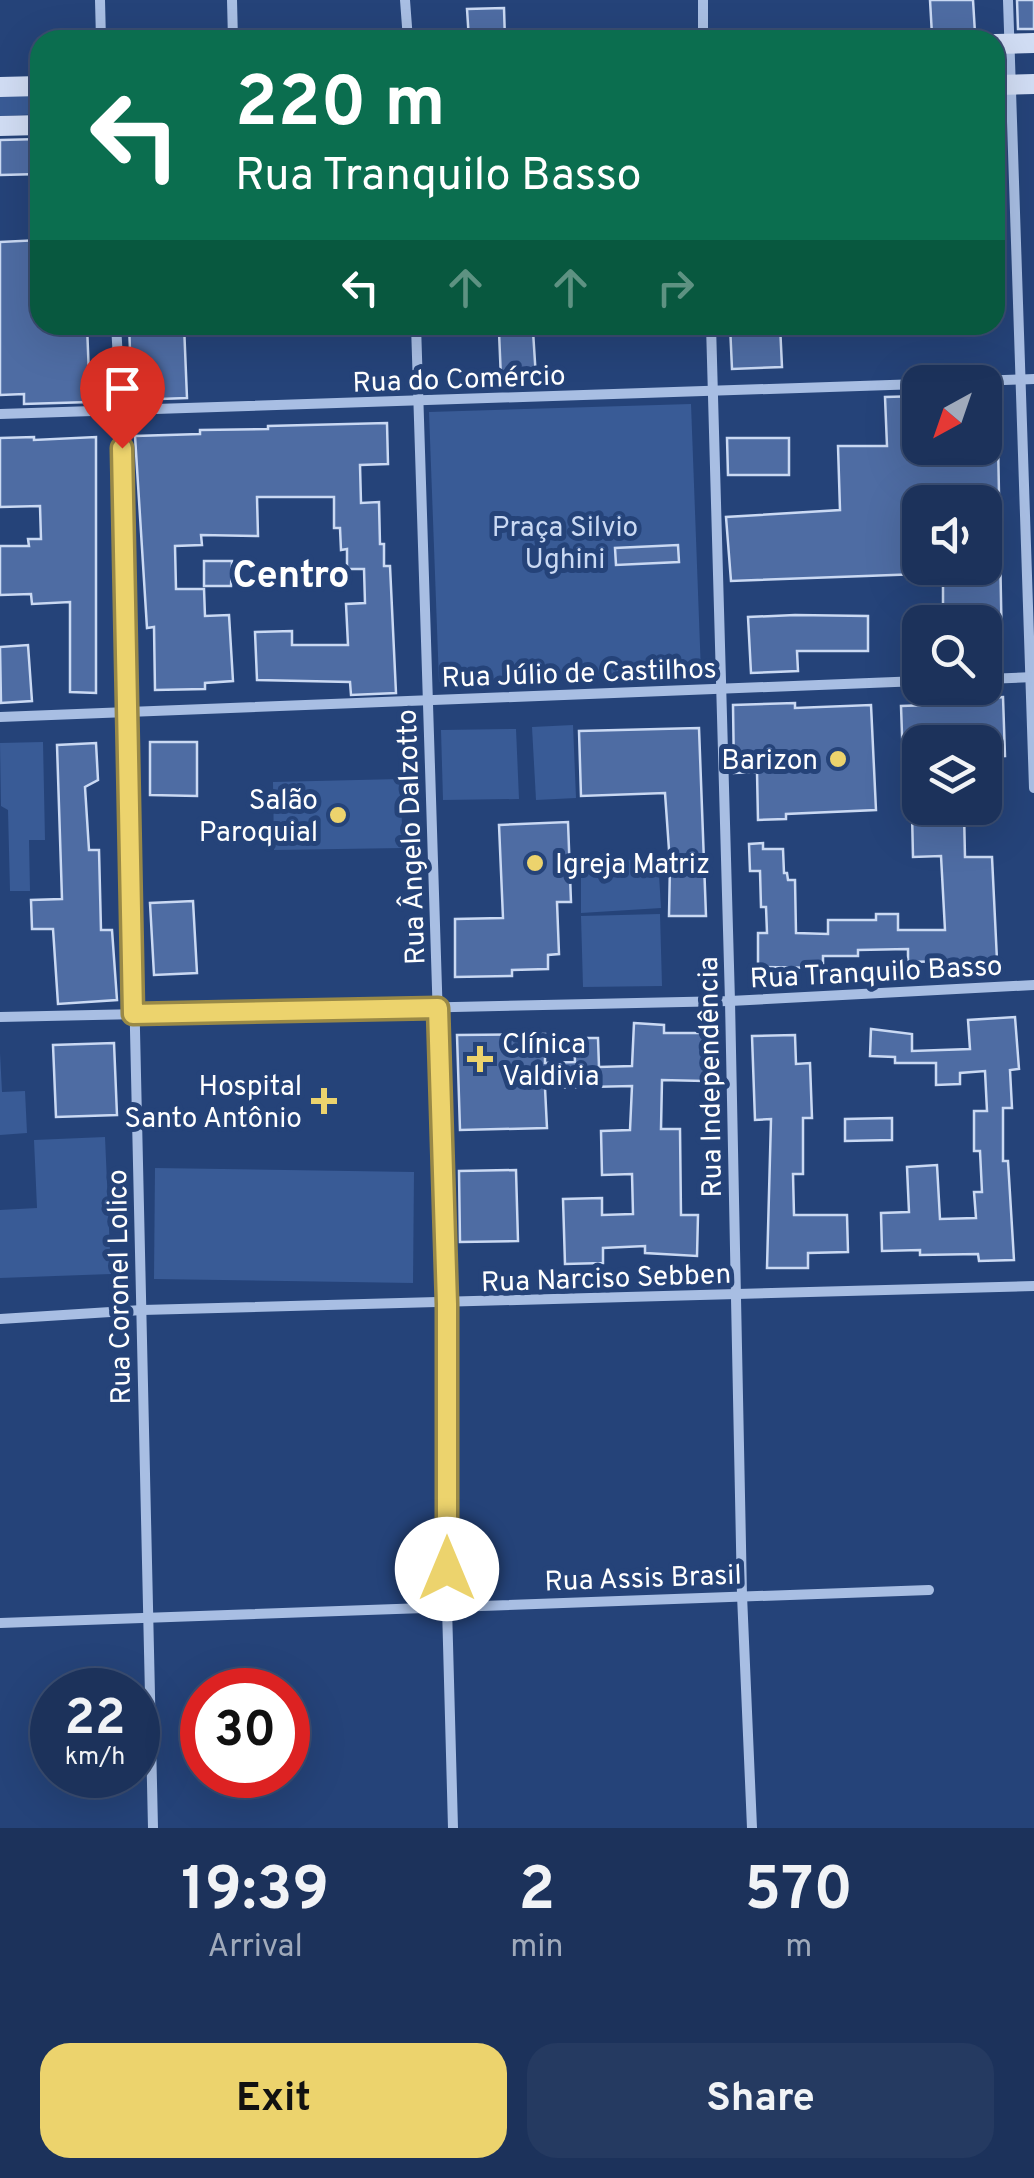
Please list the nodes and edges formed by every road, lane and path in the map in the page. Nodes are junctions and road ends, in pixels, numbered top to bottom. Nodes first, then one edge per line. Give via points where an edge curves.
1 (100, 0) edge
2 (232, 0) edge
3 (405, 0) edge
4 (703, 0) edge
5 (1008, 0) edge
6 (101, 30) edge
7 (233, 30) edge
8 (407, 30) edge
9 (702, 30) edge
10 (1003, 30) edge
11 (1034, 43) edge
12 (1005, 44) edge
13 (1034, 84) edge
14 (1005, 85) edge
15 (30, 86) edge
16 (0, 88) edge
17 (1005, 119) edge
18 (30, 125) edge
19 (0, 126) edge
20 (117, 335) edge
21 (416, 335) edge
22 (711, 335) edge
23 (1028, 380) edge
24 (1002, 381) edge
25 (902, 385) edge
26 (713, 392) junction
27 (419, 402) junction
28 (121, 410) junction
29 (0, 414) edge
30 (1033, 677) edge
31 (1002, 678) edge
32 (902, 682) edge
33 (721, 688) junction
34 (428, 700) junction
35 (127, 712) junction
36 (0, 717) edge
37 (1034, 788) edge
38 (1034, 985) edge
39 (730, 1001) junction
40 (438, 1008) junction
41 (133, 1014) junction
42 (0, 1018) edge
43 (1034, 1286) edge
44 (735, 1296) junction
45 (447, 1304) junction
46 (142, 1310) junction
47 (0, 1319) edge
48 (929, 1590) dead end
49 (742, 1595) junction
50 (447, 1607) junction
51 (146, 1618) junction
52 (0, 1623) edge
53 (153, 1828) edge
54 (453, 1828) edge
55 (752, 1828) edge

1 - 6 street
2 - 7 street
3 - 8 street
4 - 9 street
5 - 10 street
11 - 12 main road
13 - 14 main road
15 - 16 main road
17 - 23 street
18 - 19 main road
20 - 28 street, Rua Coronel Lolico
21 - 27 street, Rua Ângelo Dalzotto
22 - 26 street, Rua Independência
23 - 24 street
23 - 30 street
25 - 26 street, Rua do Comércio
26 - 27 street, Rua do Comércio
26 - 33 street, Rua Independência
27 - 28 street, Rua do Comércio
27 - 34 street, Rua Ângelo Dalzotto
28 - 29 street, Rua do Comércio
28 - 35 street, Rua Coronel Lolico
30 - 31 street
30 - 37 street
32 - 33 street, Rua Júlio de Castilhos
33 - 34 street, Rua Júlio de Castilhos
33 - 39 street, Rua Independência
34 - 35 street, Rua Júlio de Castilhos
34 - 40 street, Rua Ângelo Dalzotto
35 - 36 street, Rua Júlio de Castilhos
35 - 41 street, Rua Coronel Lolico
38 - 39 street, Rua Tranquilo Basso
39 - 40 street, Rua Tranquilo Basso
39 - 44 street, Rua Independência
40 - 41 street, Rua Tranquilo Basso
40 - 45 street, Rua Ângelo Dalzotto
41 - 42 street, Rua Tranquilo Basso
41 - 46 street, Rua Coronel Lolico
43 - 44 street, Rua Narciso Sebben
44 - 45 street, Rua Narciso Sebben
44 - 49 street, Rua Independência
45 - 46 street, Rua Narciso Sebben
45 - 50 street, Rua Ângelo Dalzotto
46 - 47 street, Rua Narciso Sebben
46 - 51 street, Rua Coronel Lolico
48 - 49 street, Rua Assis Brasil
49 - 50 street, Rua Assis Brasil
49 - 55 street, Rua Independência
50 - 51 street, Rua Assis Brasil
50 - 54 street, Rua Ângelo Dalzotto
51 - 52 street, Rua Assis Brasil
51 - 53 street, Rua Coronel Lolico

